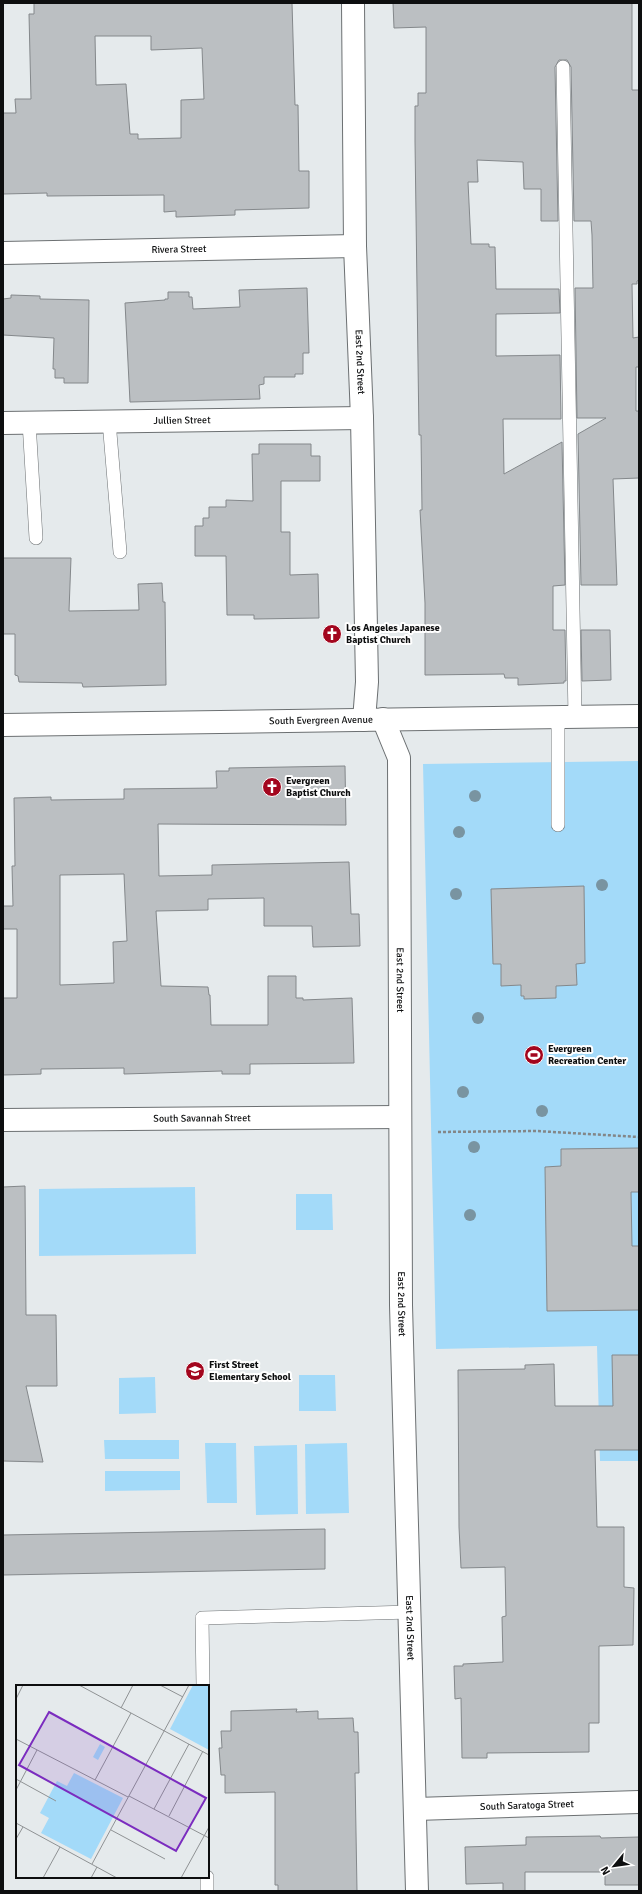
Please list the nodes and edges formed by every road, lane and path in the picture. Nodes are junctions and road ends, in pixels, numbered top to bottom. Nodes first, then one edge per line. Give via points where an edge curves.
1 (353, 3) edge
2 (563, 67) dead end
3 (355, 246) junction
4 (3, 253) edge
5 (362, 418) junction
6 (109, 421) junction
7 (29, 422) junction
8 (3, 423) edge
9 (36, 538) dead end
10 (120, 552) dead end
11 (639, 716) edge
12 (567, 717) junction
13 (374, 720) junction
14 (3, 725) edge
15 (558, 825) dead end
16 (400, 1117) junction
17 (3, 1120) edge
18 (438, 1132) dead end
19 (639, 1137) edge
20 (410, 1612) junction
21 (204, 1685) edge
22 (639, 1802) edge
23 (416, 1808) junction
24 (207, 1878) edge
25 (207, 1891) edge
26 (417, 1891) edge

1 - 3 street, East 2nd Street
2 - 12 lane
3 - 4 street, Rivera Street
3 - 5 street, East 2nd Street
5 - 6 street, Jullien Street
5 - 13 street, East 2nd Street via 367,682
6 - 7 street, Jullien Street
6 - 10 lane
7 - 8 street, Jullien Street
7 - 9 lane
11 - 12 street, South Evergreen Avenue
12 - 13 street, South Evergreen Avenue
12 - 15 lane
13 - 14 street, South Evergreen Avenue
13 - 16 street, East 2nd Street via 399,758
16 - 17 street, South Savannah Street
16 - 20 street, East 2nd Street via 401,1305
18 - 19 path via 536,1131
20 - 21 lane via 202,1618
20 - 23 street, East 2nd Street
22 - 23 street, South Saratoga Street
23 - 26 street, East 2nd Street
24 - 25 lane

